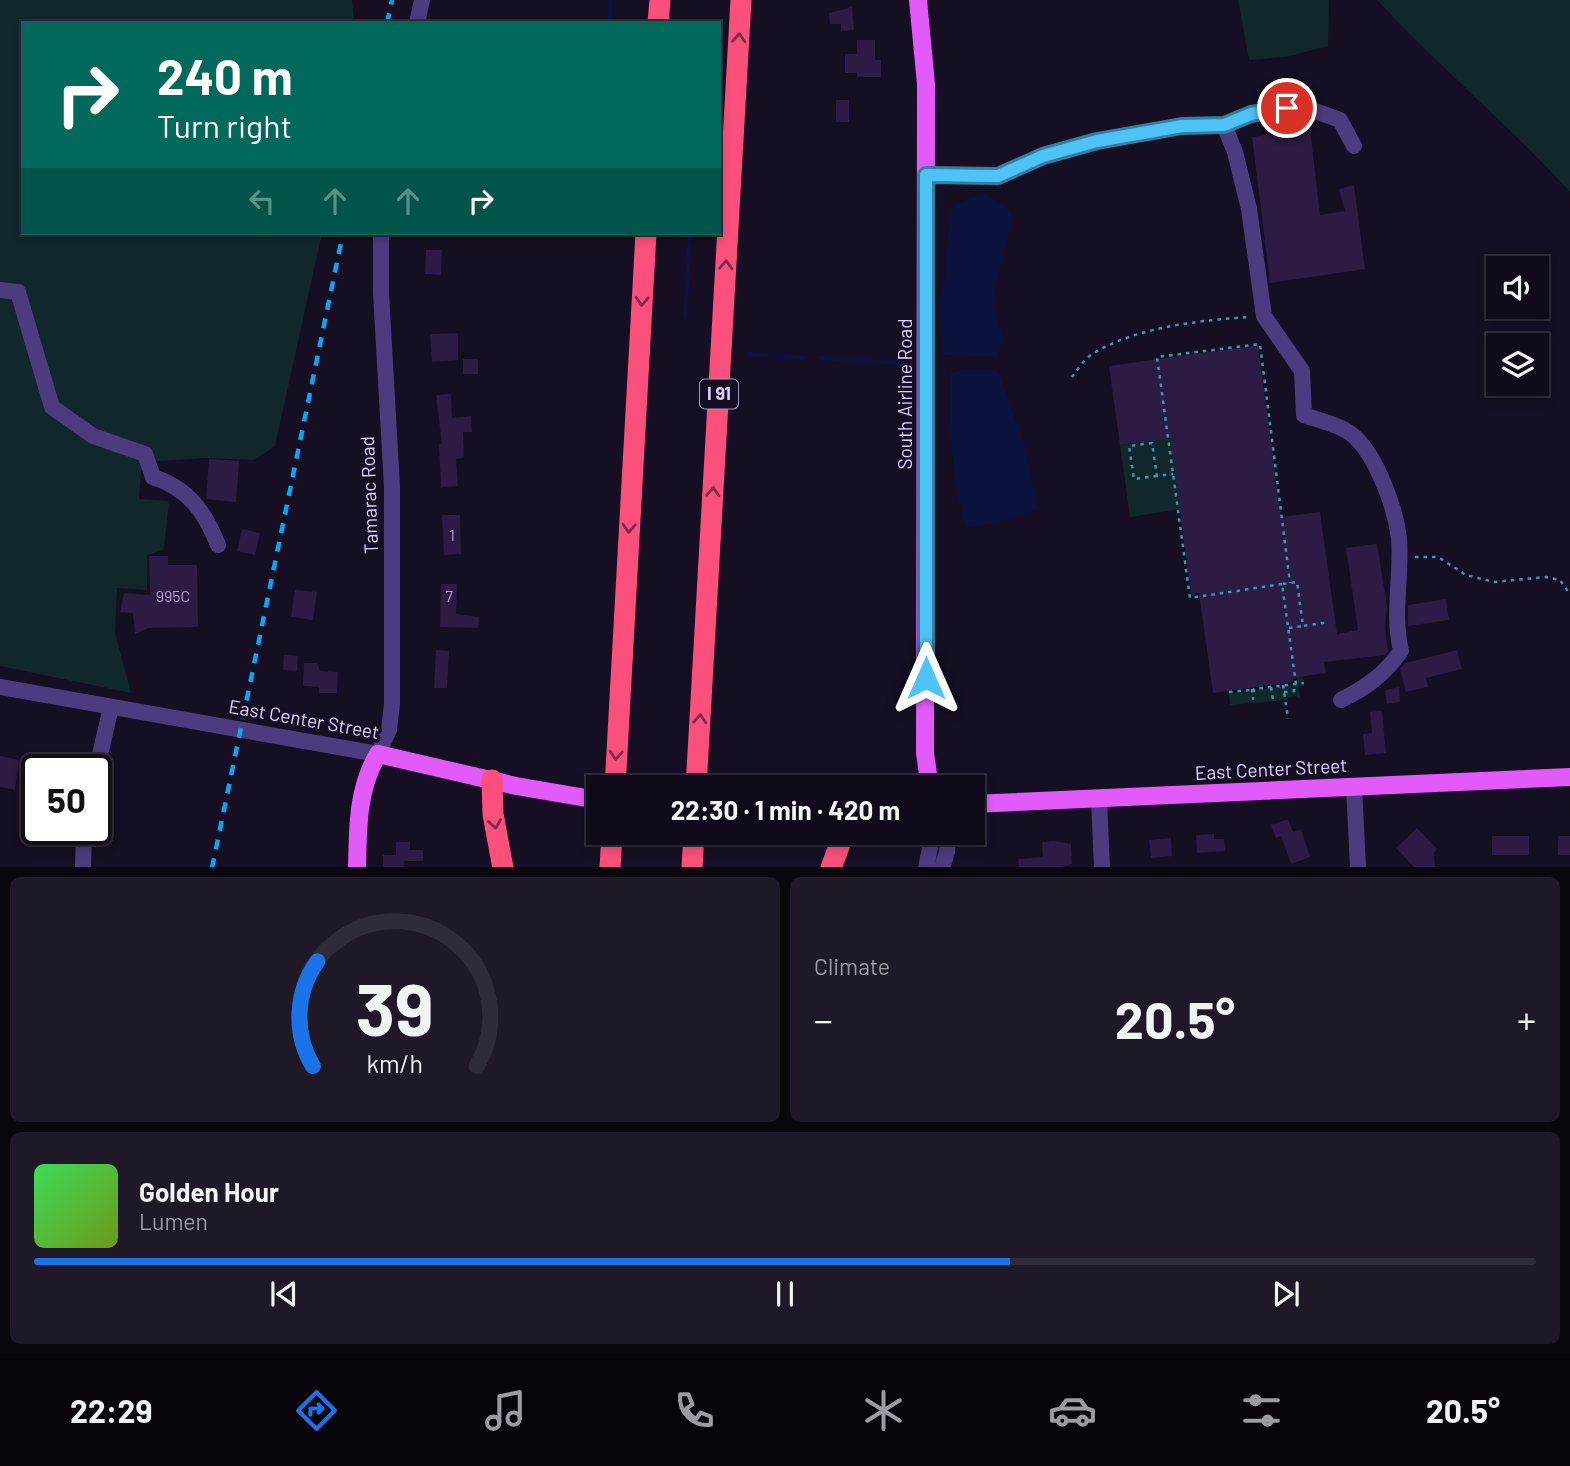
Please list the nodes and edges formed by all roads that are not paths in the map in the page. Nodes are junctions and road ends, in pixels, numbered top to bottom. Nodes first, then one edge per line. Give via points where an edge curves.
1 (660, 0) edge
2 (741, 0) edge
3 (918, 0) edge
4 (419, 1) edge
5 (417, 21) edge
6 (658, 21) edge
7 (1224, 125) junction
8 (1354, 146) dead end
9 (926, 175) junction
10 (381, 235) edge
11 (646, 235) edge
12 (0, 289) edge
13 (218, 545) dead end
14 (0, 687) edge
15 (1341, 700) dead end
16 (111, 707) junction
17 (100, 754) edge
18 (378, 754) junction
19 (616, 775) edge
20 (697, 775) edge
21 (928, 775) edge
22 (1570, 777) edge
23 (492, 780) junction
24 (1354, 786) junction
25 (1099, 797) junction
26 (586, 798) edge
27 (985, 802) edge
28 (84, 845) edge
29 (611, 845) edge
30 (693, 845) edge
31 (839, 845) edge
32 (932, 845) edge
33 (947, 845) edge
34 (83, 867) edge
35 (357, 867) edge
36 (503, 867) edge
37 (610, 867) edge
38 (692, 867) edge
39 (831, 867) edge
40 (926, 867) edge
41 (942, 867) edge
42 (1102, 867) edge
43 (1358, 867) edge

1 - 6 highway
20 -> 2 highway, I 91
3 - 9 main road, South Airline Road via 925,55
4 - 5 street
7 - 8 street via 1251,114 1307,108 1340,120
7 - 9 street via 1182,126 1097,141 1043,156 998,176
7 - 15 street via 1249,209 1265,316 1302,371 1304,415 1346,430 1370,454 1399,538 1396,632 1401,651 1368,687
9 - 21 main road, South Airline Road
10 - 18 street, Tamarac Road via 392,487 392,681 390,723
11 -> 19 highway
12 - 13 street via 18,292 52,407 93,436 145,454 153,477 174,483 193,500
14 - 16 street, East Center Street
16 - 17 street
16 - 18 street, East Center Street
18 - 23 main road, East Center Street
18 - 35 main road via 362,787
22 - 24 main road, East Center Street
23 - 26 main road, East Center Street
23 -> 36 highway
24 - 25 main road, East Center Street
24 - 43 street
25 - 27 main road, East Center Street
25 - 42 street
28 - 34 street
29 - 37 highway
30 - 38 highway
31 - 39 highway
32 - 40 street
33 - 41 street

